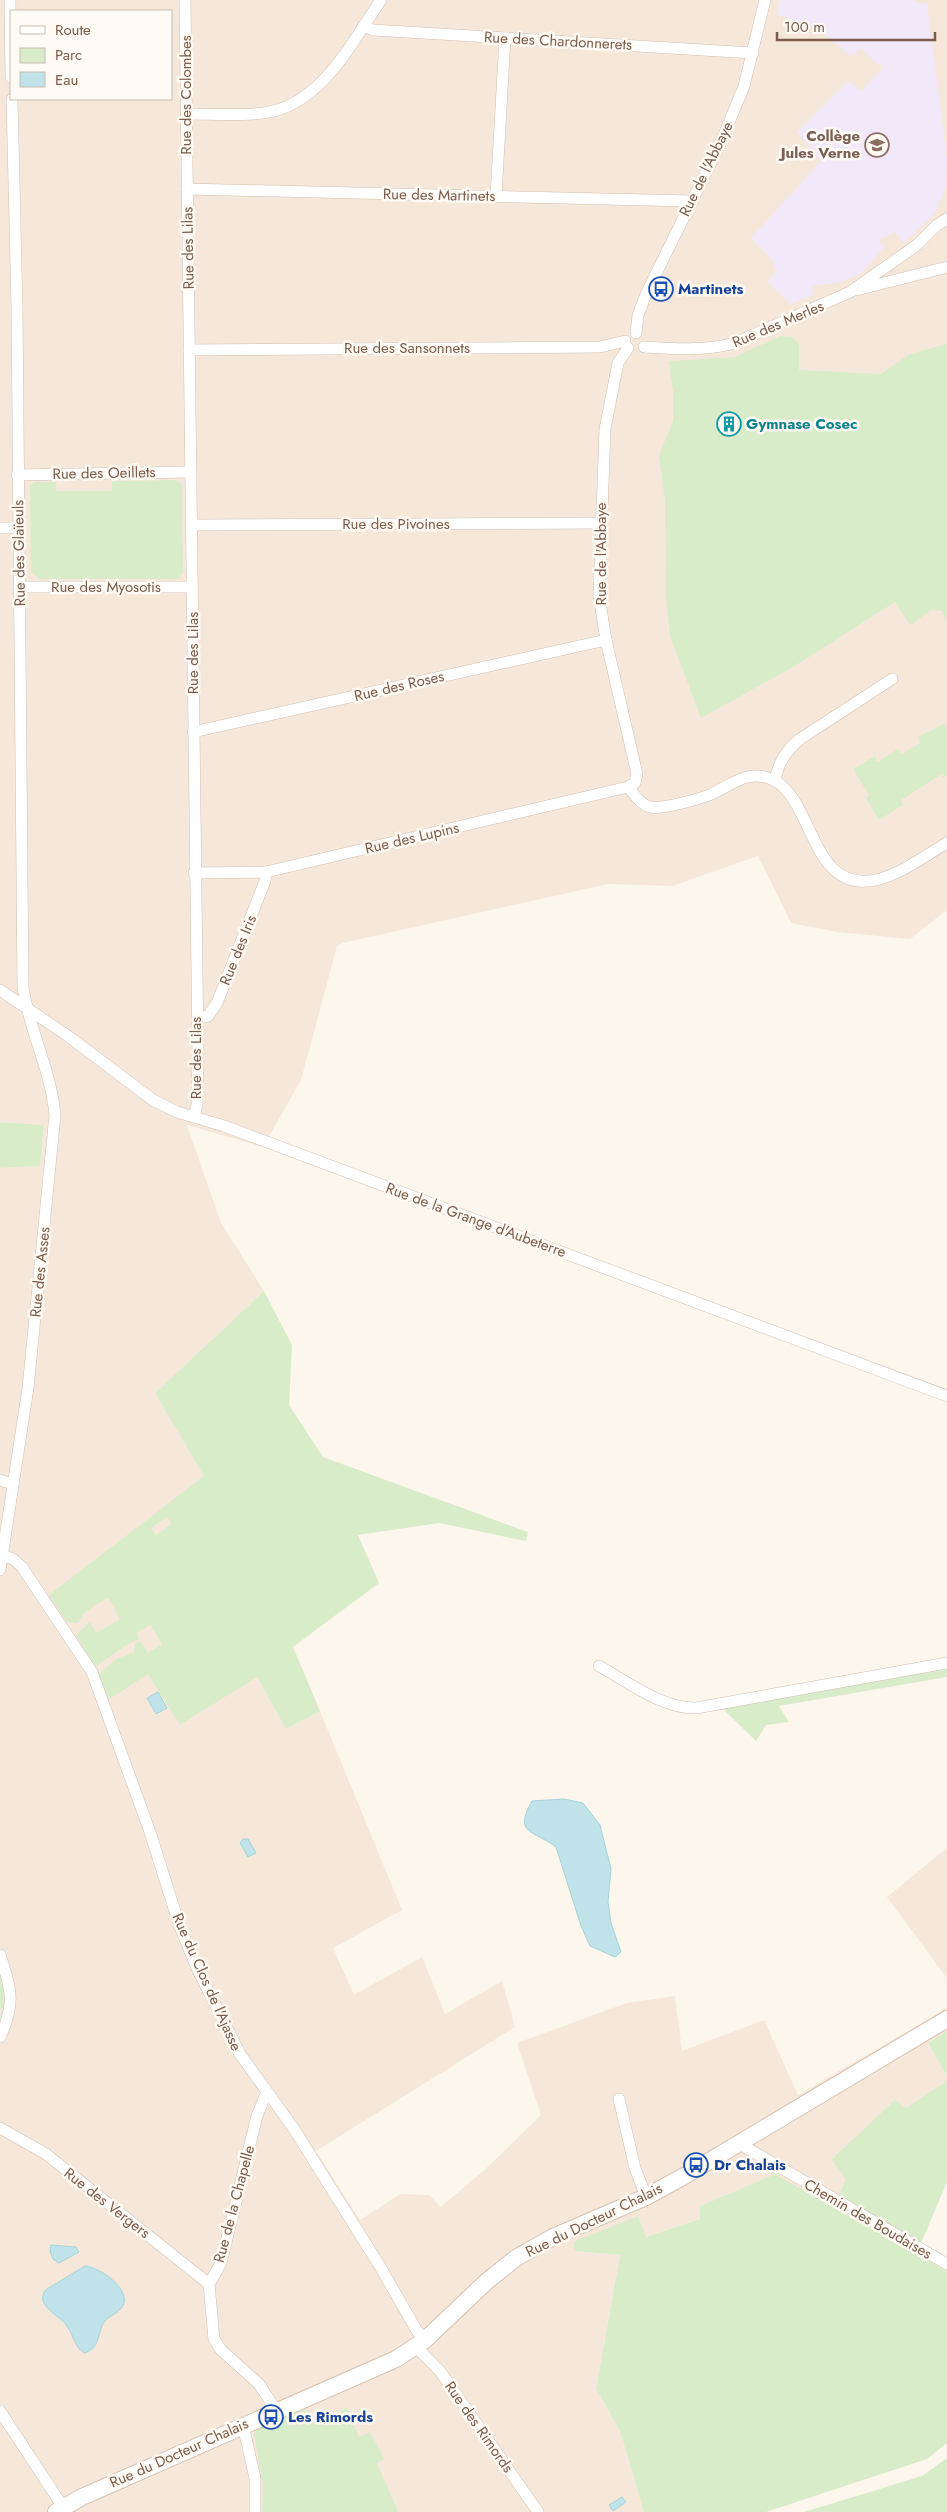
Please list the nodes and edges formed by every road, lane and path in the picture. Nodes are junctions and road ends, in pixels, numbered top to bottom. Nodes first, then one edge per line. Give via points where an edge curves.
1 (186, 0) edge
2 (382, 0) edge
3 (765, 0) edge
4 (363, 26) junction
5 (505, 38) junction
6 (753, 53) junction
7 (12, 100) edge
8 (186, 114) junction
9 (187, 190) junction
10 (496, 196) junction
11 (691, 201) junction
12 (947, 209) edge
13 (942, 222) edge
14 (947, 267) edge
15 (850, 292) junction
16 (636, 333) junction
17 (626, 345) junction
18 (644, 346) junction
19 (189, 350) junction
20 (191, 472) junction
21 (18, 475) junction
22 (600, 523) junction
23 (192, 525) junction
24 (0, 528) edge
25 (18, 528) junction
26 (19, 587) junction
27 (192, 587) junction
28 (606, 640) junction
29 (892, 679) dead end
30 (193, 732) junction
31 (775, 780) junction
32 (628, 787) junction
33 (947, 843) edge
34 (266, 872) junction
35 (194, 873) junction
36 (0, 990) edge
37 (26, 1007) junction
38 (196, 1018) junction
39 (194, 1116) junction
40 (947, 1396) edge
41 (0, 1480) edge
42 (13, 1484) junction
43 (2, 1555) junction
44 (0, 1570) edge
45 (947, 1663) edge
46 (599, 1666) dead end
47 (0, 1955) edge
48 (947, 2019) edge
49 (0, 2036) edge
50 (266, 2094) junction
51 (619, 2099) dead end
52 (0, 2128) edge
53 (738, 2143) junction
54 (646, 2197) junction
55 (947, 2264) edge
56 (209, 2284) junction
57 (420, 2343) junction
58 (276, 2410) junction
59 (0, 2411) edge
60 (243, 2425) junction
61 (59, 2510) edge
62 (255, 2512) edge
63 (538, 2512) edge

1 - 8 street, Rue des Colombes
2 - 4 street
3 - 6 street, Rue de l'Abbaye
4 - 5 street, Rue des Chardonnerets via 373,30
4 - 8 street via 326,78 309,94 284,108 264,113
5 - 6 street, Rue des Chardonnerets
5 - 10 street
6 - 11 street, Rue de l'Abbaye via 744,86 721,142
7 - 21 street, Rue des Glaïeuls
8 - 9 street, Rue des Colombes
9 - 10 street, Rue des Martinets
9 - 19 street, Rue des Lilas
10 - 11 street, Rue des Martinets
11 - 16 street, Rue de l'Abbaye via 647,292 638,314
12 - 13 street, Rue des Merles
13 - 15 street, Rue des Merles via 917,245
14 - 15 street, Rue des Merles
15 - 18 street, Rue des Merles via 724,346 667,349
16 - 17 street via 631,333
16 - 18 street via 642,336
17 - 18 street via 634,352
17 - 19 street, Rue des Sansonnets
17 - 22 street, Rue de l'Abbaye via 618,363 605,429
19 - 20 street, Rue des Lilas
20 - 21 street, Rue des Oeillets
20 - 23 street, Rue des Lilas
21 - 25 street, Rue des Glaïeuls
22 - 23 street, Rue des Pivoines
22 - 28 street, Rue de l'Abbaye via 599,596
23 - 27 street, Rue des Lilas
24 - 25 street
25 - 26 street, Rue des Glaïeuls
26 - 27 street, Rue des Myosotis
26 - 37 street, Rue des Glaïeuls via 23,988
27 - 30 street, Rue des Lilas
28 - 30 street, Rue des Roses
28 - 32 street, Rue de l'Abbaye via 637,774 635,783
29 - 31 street via 800,738 778,764
30 - 35 street, Rue des Lilas
31 - 32 street via 750,776 739,778 709,795 656,808 640,802
31 - 33 street via 794,802 822,856 836,871 849,878 864,881 894,874
32 - 34 street, Rue des Lupins
34 - 35 street, Rue des Lupins
34 - 38 street, Rue des Iris via 217,1003 208,1016
35 - 38 street, Rue des Lilas
36 - 37 street
37 - 39 street, Rue de la Grange d'Aubeterre via 153,1100
37 - 42 street, Rue des Asses via 53,1095 55,1115 30,1371
38 - 39 street, Rue des Lilas
39 - 40 street, Rue de la Grange d'Aubeterre
41 - 42 street
42 - 43 street, Rue des Asses
43 - 44 street, Rue des Asses
43 - 50 street, Rue du Clos de l'Ajasse via 22,1567 92,1672 196,1966 240,2054
45 - 46 street via 696,1708 666,1704
47 - 49 street via 11,2003 9,2017
48 - 53 main road, Rue du Docteur Chalais
50 - 56 street, Rue de la Chapelle via 257,2116 220,2263
50 - 57 street, Rue du Clos de l'Ajasse via 294,2129 381,2268 417,2331
51 - 54 street via 634,2168
52 - 56 street, Rue des Vergers via 46,2154
53 - 54 main road, Rue du Docteur Chalais
53 - 55 street, Chemin des Boudaises
54 - 57 main road, Rue du Docteur Chalais via 553,2237 516,2258
56 - 58 street via 214,2339 259,2384
57 - 58 main road, Rue du Docteur Chalais via 396,2359
57 - 63 street, Rue des Rimords
58 - 60 main road, Rue du Docteur Chalais
59 - 61 street
60 - 61 main road, Rue du Docteur Chalais
60 - 62 street via 255,2478

